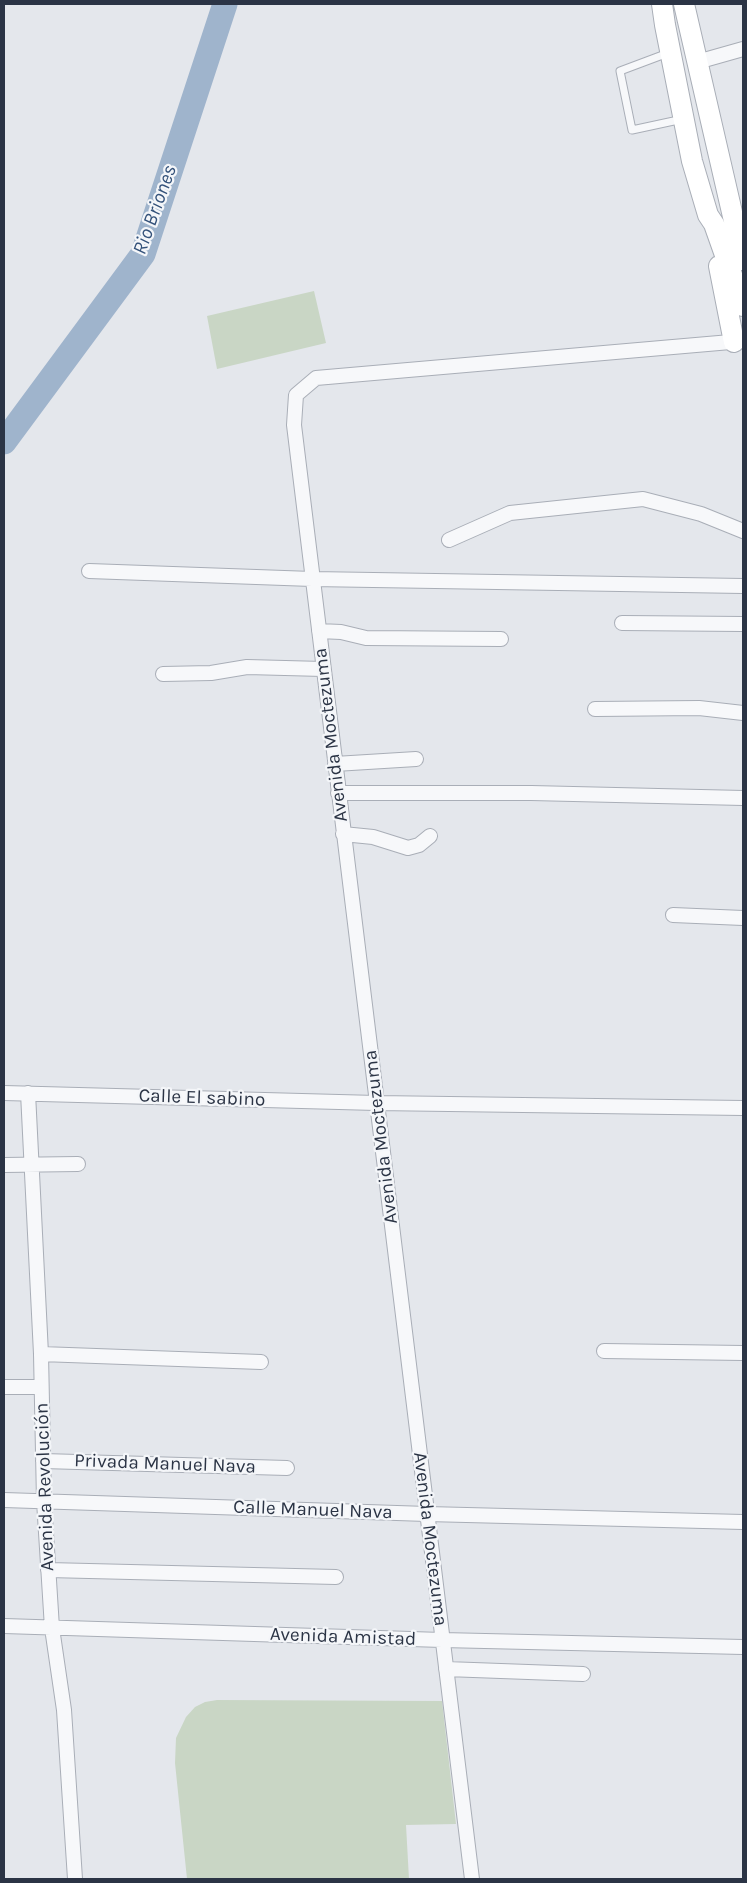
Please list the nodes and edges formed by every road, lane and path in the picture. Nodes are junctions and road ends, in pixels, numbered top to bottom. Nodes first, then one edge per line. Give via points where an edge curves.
1 (662, 4) edge
2 (684, 4) edge
3 (743, 49) edge
4 (670, 53) junction
5 (697, 62) junction
6 (684, 119) junction
7 (720, 158) junction
8 (692, 161) junction
9 (708, 215) junction
10 (743, 260) edge
11 (743, 306) edge
12 (738, 342) edge
13 (743, 531) edge
14 (449, 540) dead end
15 (89, 572) dead end
16 (312, 579) junction
17 (743, 586) edge
18 (622, 623) dead end
19 (743, 624) edge
20 (319, 631) junction
21 (501, 639) dead end
22 (323, 669) junction
23 (163, 674) dead end
24 (595, 709) dead end
25 (743, 713) edge
26 (416, 759) dead end
27 (335, 764) junction
28 (338, 793) junction
29 (743, 798) edge
30 (343, 834) junction
31 (430, 836) dead end
32 (673, 915) dead end
33 (743, 918) edge
34 (4, 1093) edge
35 (28, 1093) junction
36 (376, 1103) junction
37 (743, 1108) edge
38 (31, 1164) junction
39 (78, 1164) dead end
40 (4, 1165) edge
41 (604, 1351) dead end
42 (41, 1354) junction
43 (743, 1354) edge
44 (261, 1362) dead end
45 (4, 1387) edge
46 (41, 1388) junction
47 (43, 1461) junction
48 (287, 1468) dead end
49 (4, 1500) edge
50 (44, 1501) junction
51 (426, 1514) junction
52 (743, 1522) edge
53 (48, 1570) junction
54 (336, 1578) dead end
55 (4, 1626) edge
56 (52, 1628) junction
57 (442, 1640) junction
58 (743, 1647) edge
59 (446, 1669) junction
60 (583, 1674) dead end
61 (75, 1879) edge
62 (472, 1879) edge

1 - 4 main road
2 - 5 main road
3 - 5 street
4 - 6 main road
4 - 6 lane via 620,71 632,130
5 - 7 main road
6 - 8 main road
7 - 8 main road
7 - 10 main road
8 - 9 main road
9 - 11 main road
9 - 12 main road
12 - 16 street, Avenida Moctezuma via 316,378 296,395 294,425
13 - 14 street via 701,514 643,499 510,513
15 - 16 street
16 - 17 street
16 - 20 street, Avenida Moctezuma
18 - 19 street
20 - 21 street via 366,638
20 - 22 street, Avenida Moctezuma
22 - 23 street via 247,666 211,673
22 - 27 street, Avenida Moctezuma
24 - 25 street via 699,708
26 - 27 street
27 - 28 street, Avenida Moctezuma
28 - 29 street
28 - 30 street, Avenida Moctezuma
30 - 31 street via 373,837 408,848 419,845
30 - 36 street, Avenida Moctezuma
32 - 33 street
34 - 35 street, Calle El sabino
35 - 36 street, Calle El sabino
35 - 38 street, Avenida Revolución
36 - 37 street, Calle El sabino
36 - 51 street, Avenida Moctezuma
38 - 39 street
38 - 40 street
38 - 42 street, Avenida Revolución
41 - 43 street
42 - 44 street
42 - 46 street, Avenida Revolución
45 - 46 street
46 - 47 street, Avenida Revolución
47 - 48 street, Privada Manuel Nava
47 - 50 street, Avenida Revolución
49 - 50 street, Calle Manuel Nava
50 - 51 street, Calle Manuel Nava
50 - 53 street, Avenida Revolución
51 - 52 street, Calle Manuel Nava
51 - 57 street, Avenida Moctezuma
53 - 54 street
53 - 56 street, Avenida Revolución
55 - 56 street, Avenida Amistad
56 - 57 street, Avenida Amistad
56 - 61 street, Avenida Revolución via 64,1710
57 - 58 street, Avenida Amistad
57 - 59 street, Avenida Moctezuma
59 - 60 street
59 - 62 street, Avenida Moctezuma

